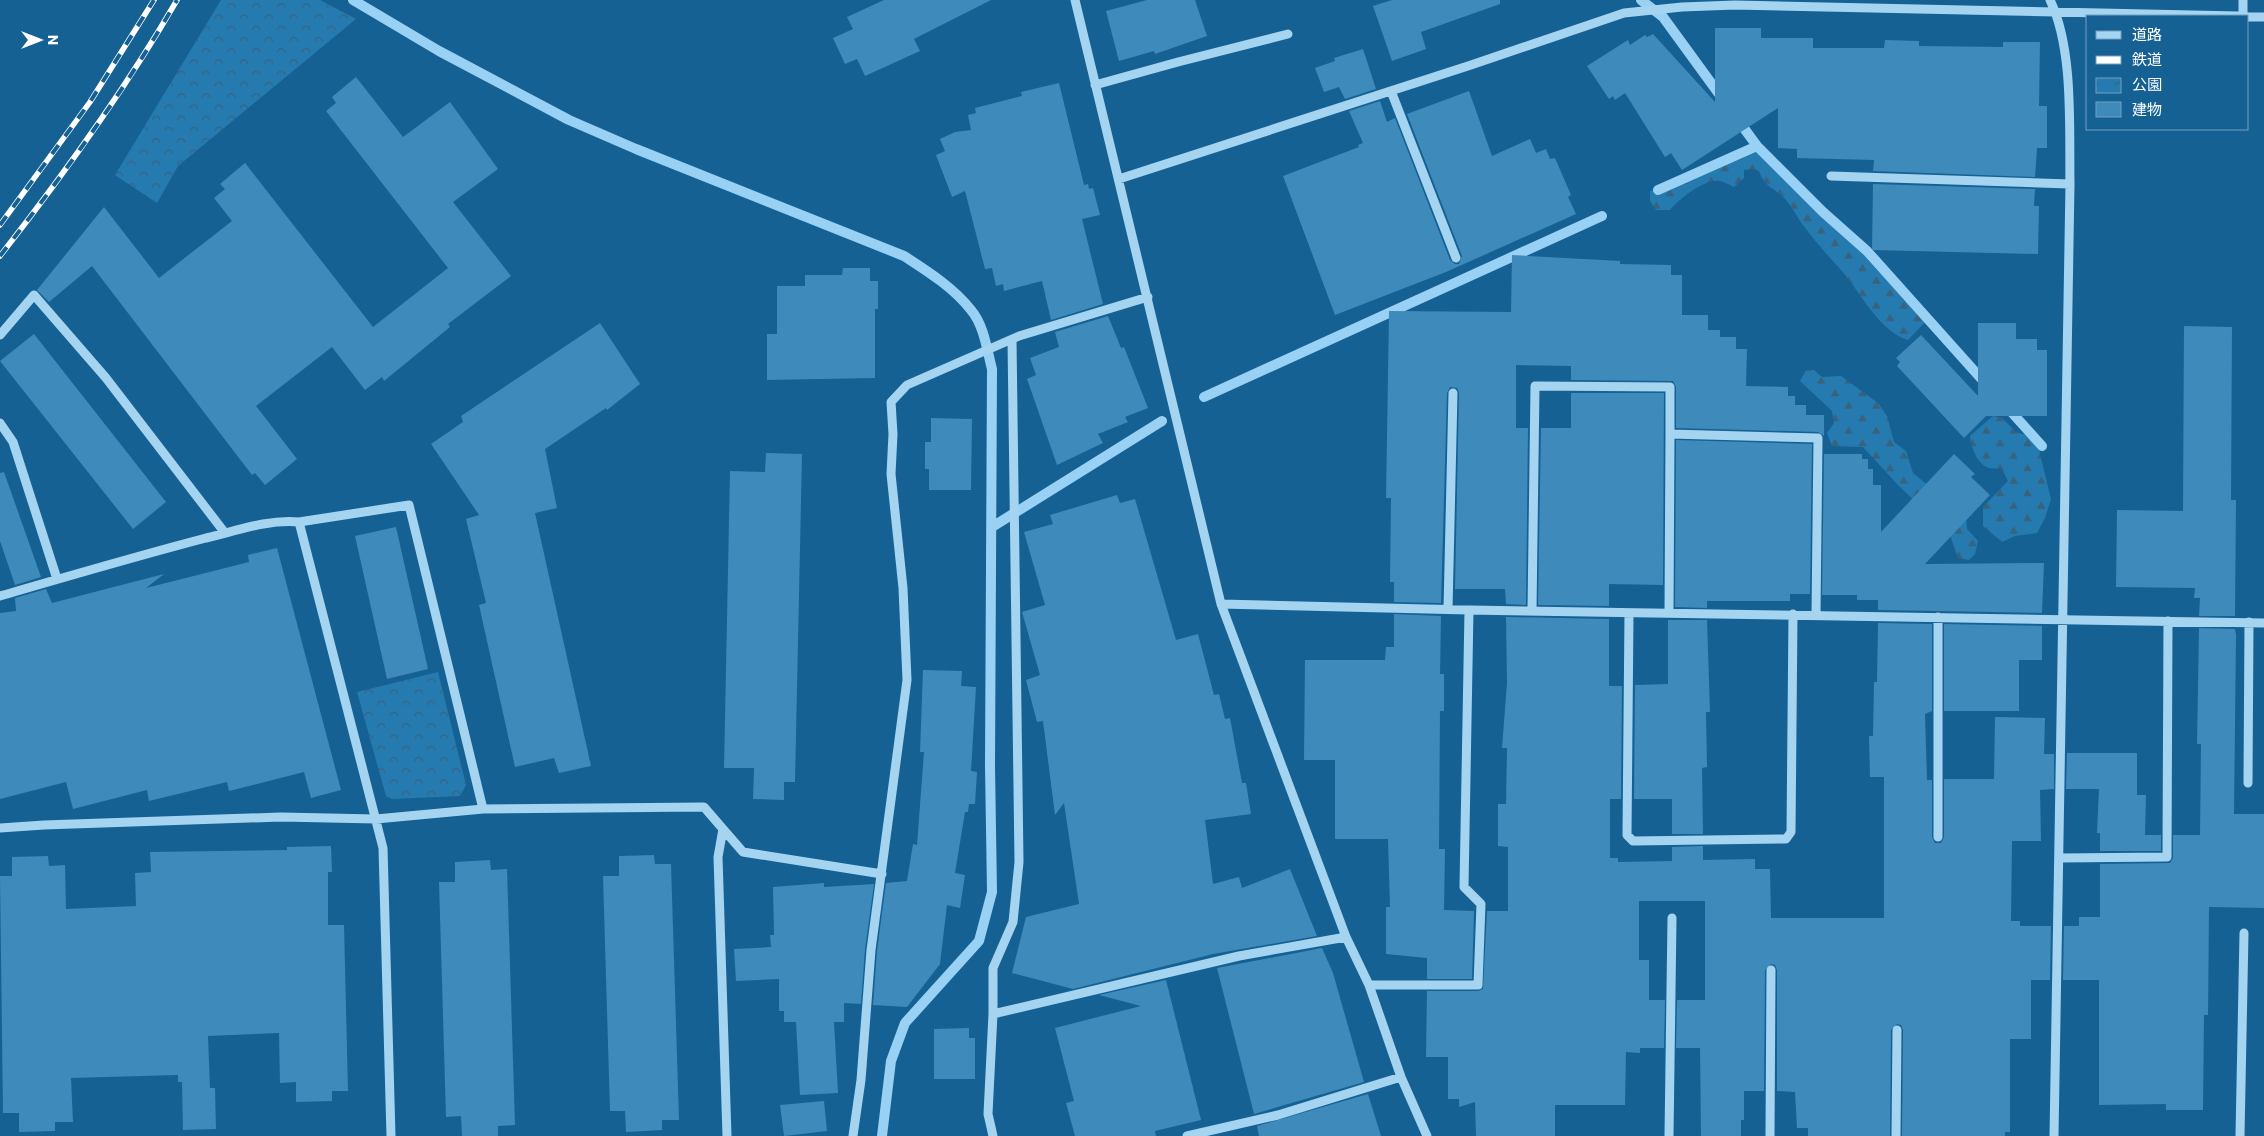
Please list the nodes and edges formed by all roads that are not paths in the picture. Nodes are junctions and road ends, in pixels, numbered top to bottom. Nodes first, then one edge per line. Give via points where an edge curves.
1 (1075, 0) edge
2 (2050, 0) edge
3 (2243, 0) edge
4 (2055, 11) junction
5 (2201, 15) edge
6 (2243, 15) edge
7 (2249, 16) edge
8 (2264, 17) edge
9 (1288, 34) dead end
10 (1095, 85) junction
11 (1391, 92) junction
12 (1831, 176) dead end
13 (1119, 180) junction
14 (2070, 184) junction
15 (1456, 258) dead end
16 (1148, 297) junction
17 (0, 335) edge
18 (1012, 340) junction
19 (1453, 393) dead end
20 (0, 423) edge
21 (1670, 434) junction
22 (299, 522) junction
23 (225, 533) junction
24 (57, 579) junction
25 (0, 596) edge
26 (1221, 604) junction
27 (1448, 609) junction
28 (1468, 610) junction
29 (1532, 611) junction
30 (1629, 612) junction
31 (1669, 612) junction
32 (1793, 614) junction
33 (1816, 615) junction
34 (1938, 617) junction
35 (2063, 619) junction
36 (2168, 621) junction
37 (2249, 622) junction
38 (2264, 623) edge
39 (2248, 783) dead end
40 (483, 809) junction
41 (376, 819) junction
42 (0, 828) edge
43 (723, 829) junction
44 (1938, 837) dead end
45 (2059, 858) junction
46 (882, 874) junction
47 (1672, 918) dead end
48 (2244, 933) dead end
49 (1346, 937) junction
50 (1771, 970) dead end
51 (1369, 985) junction
52 (993, 1014) junction
53 (1897, 1030) dead end
54 (1401, 1077) junction
55 (391, 1136) edge
56 (727, 1136) edge
57 (853, 1136) edge
58 (994, 1136) edge
59 (1187, 1136) edge
60 (1427, 1136) edge
61 (1669, 1136) edge
62 (1770, 1136) edge
63 (1896, 1136) edge
64 (2054, 1136) edge
65 (2240, 1136) edge

1 - 10 street
2 - 4 street
3 - 6 street
4 - 5 street
4 - 11 street via 1735,4 1624,13
4 - 14 street via 2066,66
7 - 8 street
9 - 10 street
10 - 13 street
11 - 13 street
11 - 15 street
12 - 14 street
13 - 16 street
14 - 35 street
16 - 18 street
16 - 26 street
17 - 23 street via 34,295 106,378
18 - 46 street via 908,385 890,402 893,434 890,474 903,588 908,680
18 - 52 street via 1018,862 1013,922 993,968
19 - 27 street
20 - 24 street via 13,442
21 - 29 street via 1670,387 1535,386
21 - 31 street
21 - 33 street via 1818,438
22 - 23 street via 282,520
22 - 40 street via 409,505
22 - 41 street
23 - 24 street
24 - 25 street
26 - 27 street
26 - 49 street
27 - 28 street
28 - 29 street
28 - 51 street via 1464,887 1481,904 1478,985
29 - 30 street
30 - 31 street
30 - 32 street via 1628,834 1633,841 1786,839 1791,832
31 - 32 street
32 - 33 street
33 - 34 street
34 - 35 street
34 - 44 street
35 - 36 street
35 - 45 street
36 - 37 street
36 - 45 street via 2167,857
37 - 38 street
37 - 39 street
40 - 41 street
40 - 43 street via 704,807
41 - 42 street via 281,817
41 - 55 street via 383,848
43 - 46 street via 743,852
43 - 56 street via 718,857
45 - 64 street
46 - 57 street via 871,950 861,1080
47 - 61 street
48 - 65 street
49 - 51 street
49 - 52 street via 1240,956
50 - 62 street
51 - 54 street
52 - 58 street via 988,1114
53 - 63 street
54 - 59 street via 1278,1114
54 - 60 street

